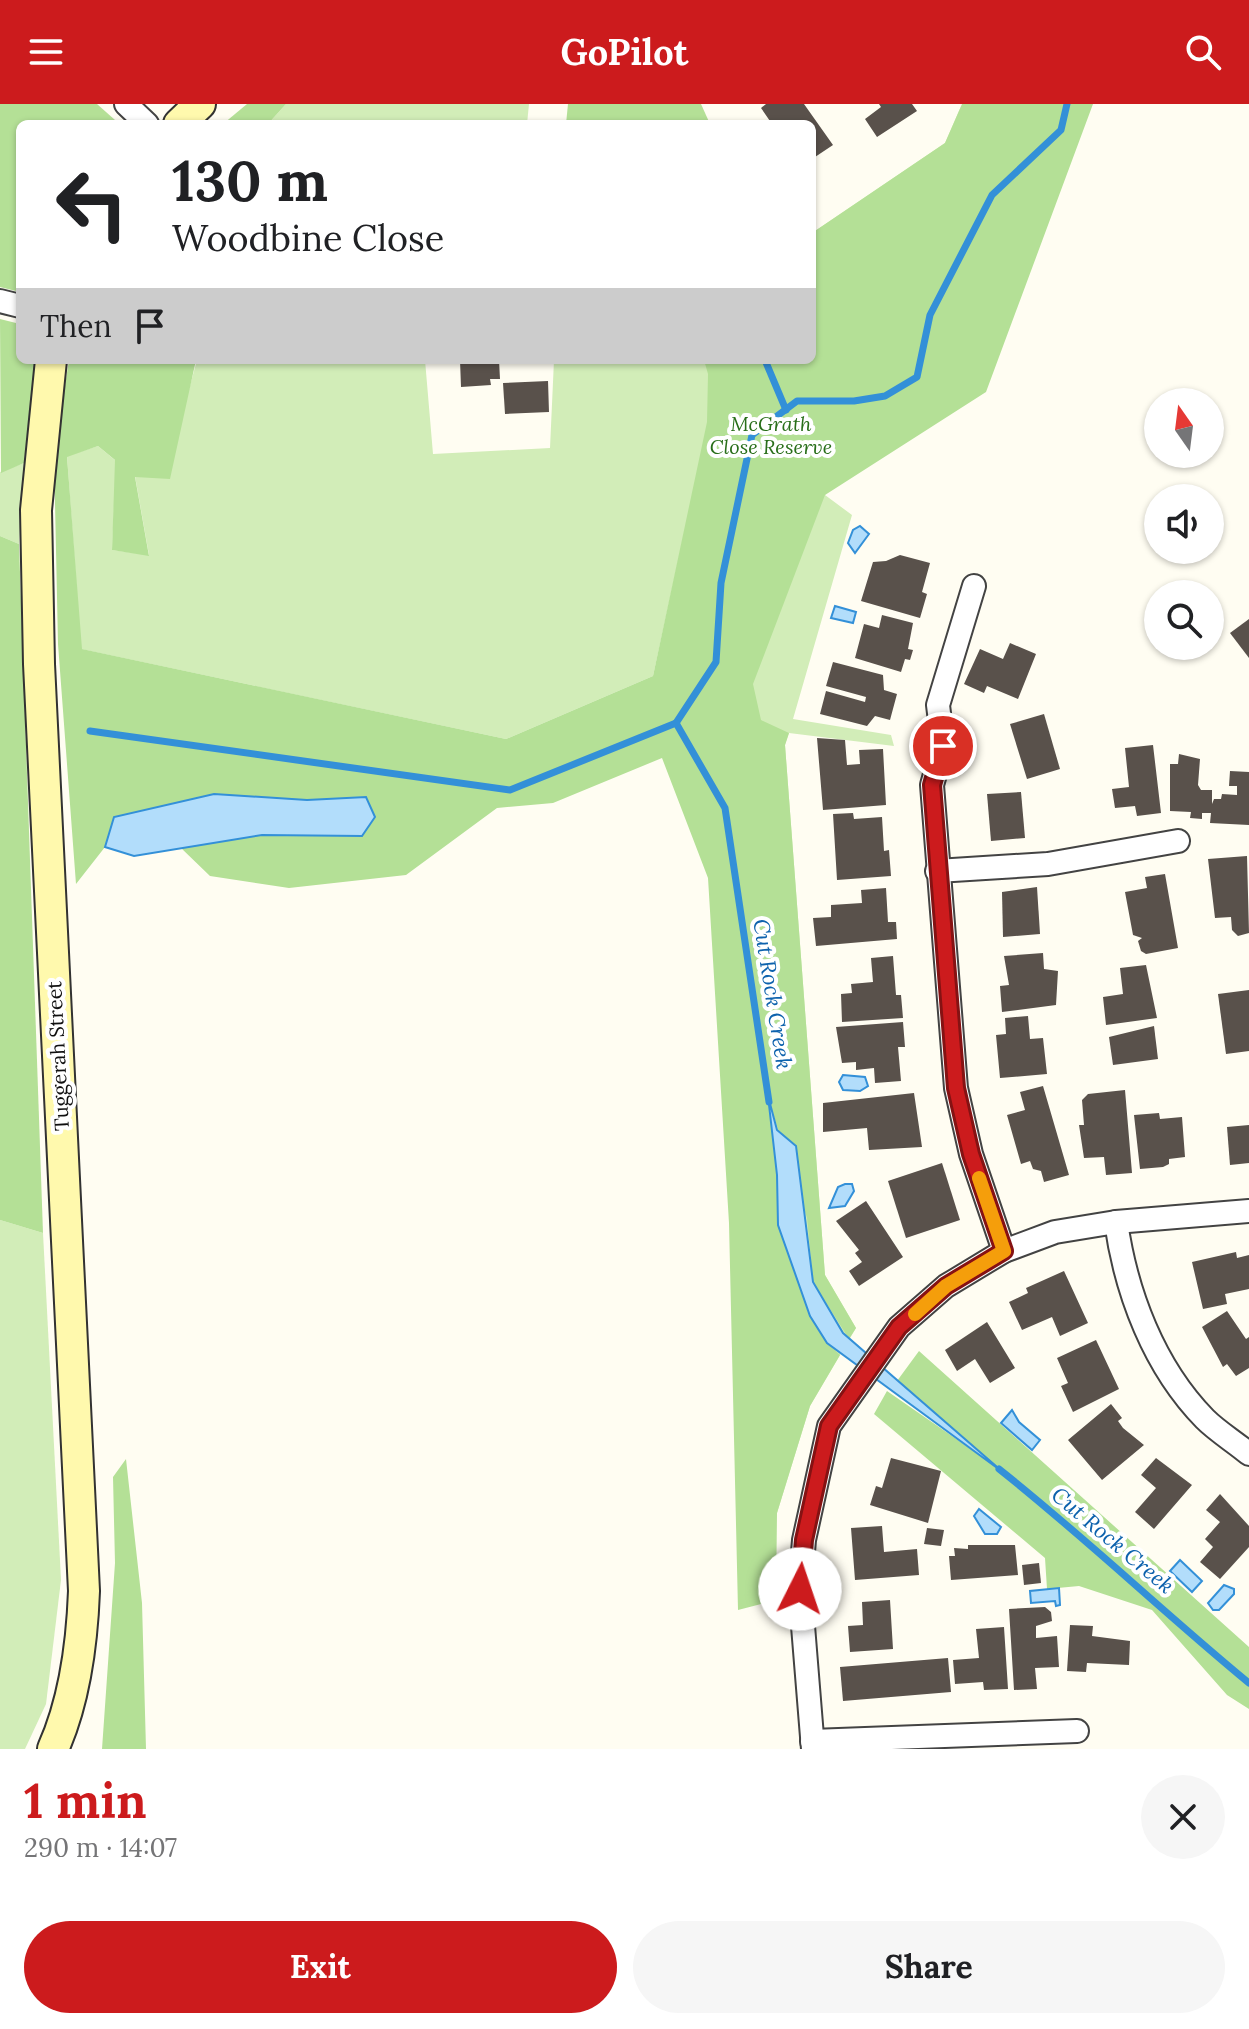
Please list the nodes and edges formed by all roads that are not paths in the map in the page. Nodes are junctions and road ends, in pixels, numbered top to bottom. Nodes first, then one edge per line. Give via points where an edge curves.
1 (126, 104) edge
2 (200, 104) edge
3 (143, 120) edge
4 (183, 120) edge
5 (51, 364) edge
6 (974, 586) dead end
7 (1178, 841) dead end
8 (937, 871) junction
9 (1249, 1211) edge
10 (1116, 1222) junction
11 (1004, 1251) junction
12 (1249, 1454) edge
13 (1077, 1731) dead end
14 (812, 1745) edge
15 (53, 1749) edge

1 - 3 street
2 - 4 street
5 - 15 street, Tuggerah Street via 36,510 39,664 84,1591 74,1682
6 - 8 street via 938,705 943,746 932,785
7 - 8 street via 1048,864
8 - 11 street via 956,1088 971,1154
9 - 10 street
10 - 11 street via 1055,1232
10 - 12 street via 1145,1327 1170,1377 1206,1420
11 - 14 street via 946,1286 899,1327 829,1426 804,1540 800,1589
13 - 14 street

